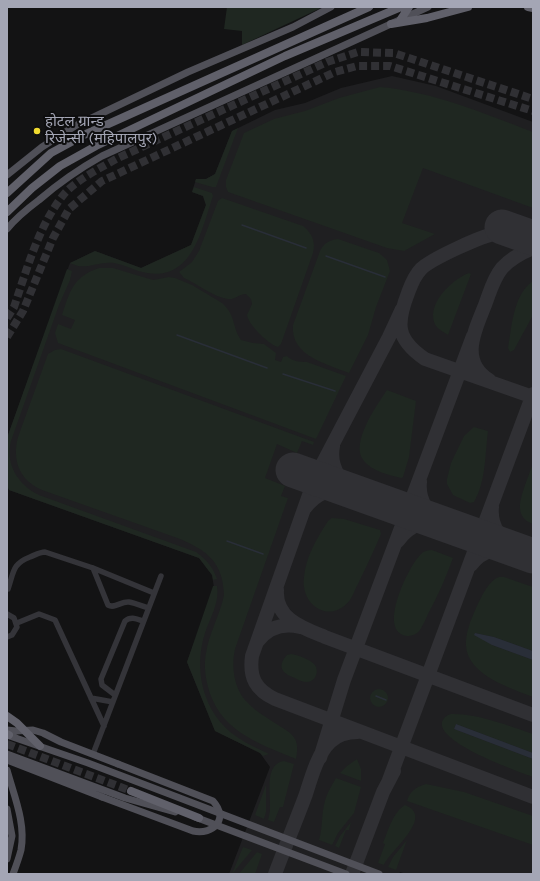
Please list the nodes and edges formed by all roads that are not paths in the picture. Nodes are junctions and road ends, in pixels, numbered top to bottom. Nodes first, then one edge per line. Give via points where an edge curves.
1 (331, 7) edge
2 (369, 7) edge
3 (401, 7) edge
4 (409, 7) edge
5 (428, 7) edge
6 (468, 7) edge
7 (528, 7) edge
8 (533, 8) edge
9 (356, 10) edge
10 (374, 18) junction
11 (401, 19) junction
12 (391, 24) junction
13 (7, 175) edge
14 (7, 193) edge
15 (7, 212) edge
16 (7, 229) edge
17 (93, 568) junction
18 (161, 576) dead end
19 (8, 589) edge
20 (154, 593) junction
21 (148, 608) junction
22 (7, 614) edge
23 (143, 621) junction
24 (17, 622) junction
25 (7, 637) edge
26 (115, 695) junction
27 (91, 698) junction
28 (113, 702) junction
29 (7, 716) edge
30 (104, 726) junction
31 (24, 730) junction
32 (7, 734) edge
33 (40, 746) junction
34 (7, 754) edge
35 (93, 754) junction
36 (7, 760) edge
37 (7, 770) edge
38 (131, 791) tunnel mouth
39 (7, 809) edge
40 (199, 818) junction
41 (7, 859) edge
42 (13, 874) edge
43 (346, 874) edge
44 (379, 874) edge

1 - 13 main road via 293,27 188,72 75,126 42,147
2 - 9 highway
3 - 10 highway
4 - 11 highway
5 - 11 main road
6 - 12 highway
7 - 8 highway
9 - 14 highway via 86,134 51,153
10 - 12 main road
10 - 15 highway via 285,56 96,146 60,166
11 - 12 main road
12 - 16 main road via 88,164 63,179
17 - 19 street via 43,552 20,561
17 - 20 street
17 - 21 street via 108,605 113,607 129,602
18 - 20 street
20 - 21 street
21 - 23 street
22 - 24 street
23 - 26 street
23 - 26 street via 132,618 125,621 101,679 102,685
24 - 25 street via 16,631
24 - 27 street via 39,614 55,620
26 - 28 street
27 - 28 street
27 - 30 street
28 - 30 street
29 - 31 highway
30 - 35 street
31 - 32 main road
31 - 33 highway
31 - 35 main road via 43,733
32 - 33 main road
33 - 44 main road
34 - 40 main road via 125,798
35 - 36 main road, bridge via 213,801 220,811 218,822 209,831 193,831
37 - 42 main road via 22,833 21,851
38 - 40 highway
39 - 41 main road via 12,836
40 - 43 main road

